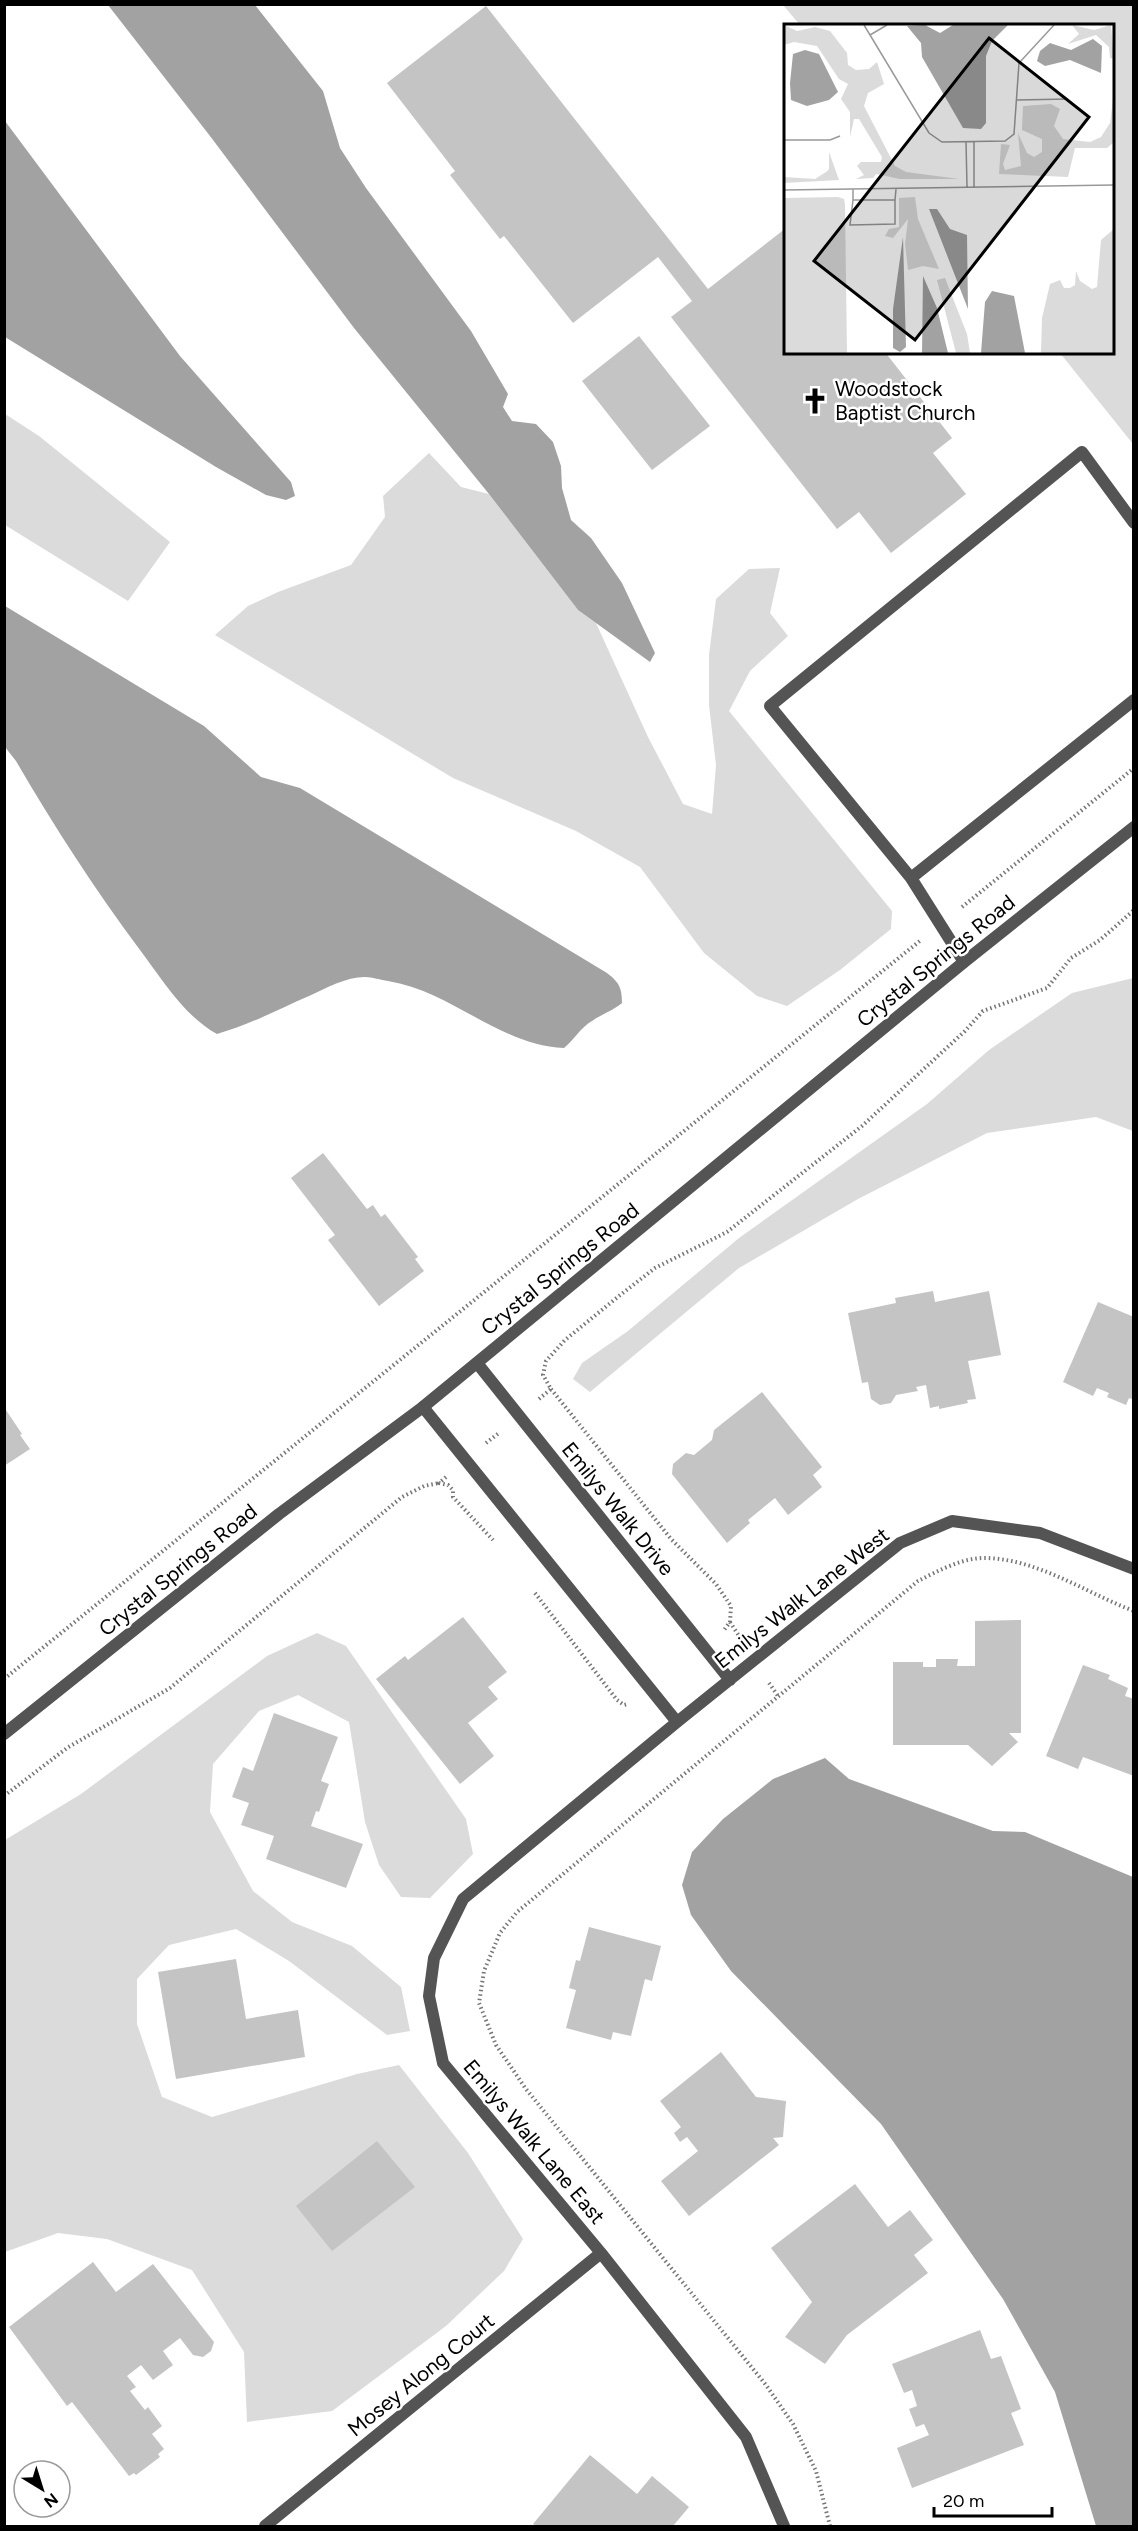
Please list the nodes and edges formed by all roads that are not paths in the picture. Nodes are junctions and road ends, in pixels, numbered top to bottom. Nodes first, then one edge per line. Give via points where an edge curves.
1 (1134, 523) edge
2 (1134, 700) edge
3 (1134, 827) edge
4 (911, 878) junction
5 (964, 962) junction
6 (477, 1363) junction
7 (423, 1407) junction
8 (1134, 1569) edge
9 (729, 1680) junction
10 (677, 1722) junction
11 (4, 1734) edge
12 (601, 2253) junction
13 (265, 2526) edge
14 (784, 2526) edge

1 - 4 street via 1082,452 770,706
2 - 4 street
3 - 5 street, Crystal Springs Road
4 - 5 street
5 - 6 street, Crystal Springs Road
6 - 7 street, Crystal Springs Road
6 - 9 street, Emilys Walk Drive
7 - 10 street
7 - 11 street, Crystal Springs Road via 279,1514
8 - 9 street, Emilys Walk Lane West via 1040,1533 952,1521 900,1544
9 - 10 street, Emilys Walk Lane West
10 - 12 street, Emilys Walk Lane East via 463,1899 434,1958 429,1996 444,2063
12 - 13 street, Mosey Along Court
12 - 14 street, Emilys Walk Lane East via 746,2437

